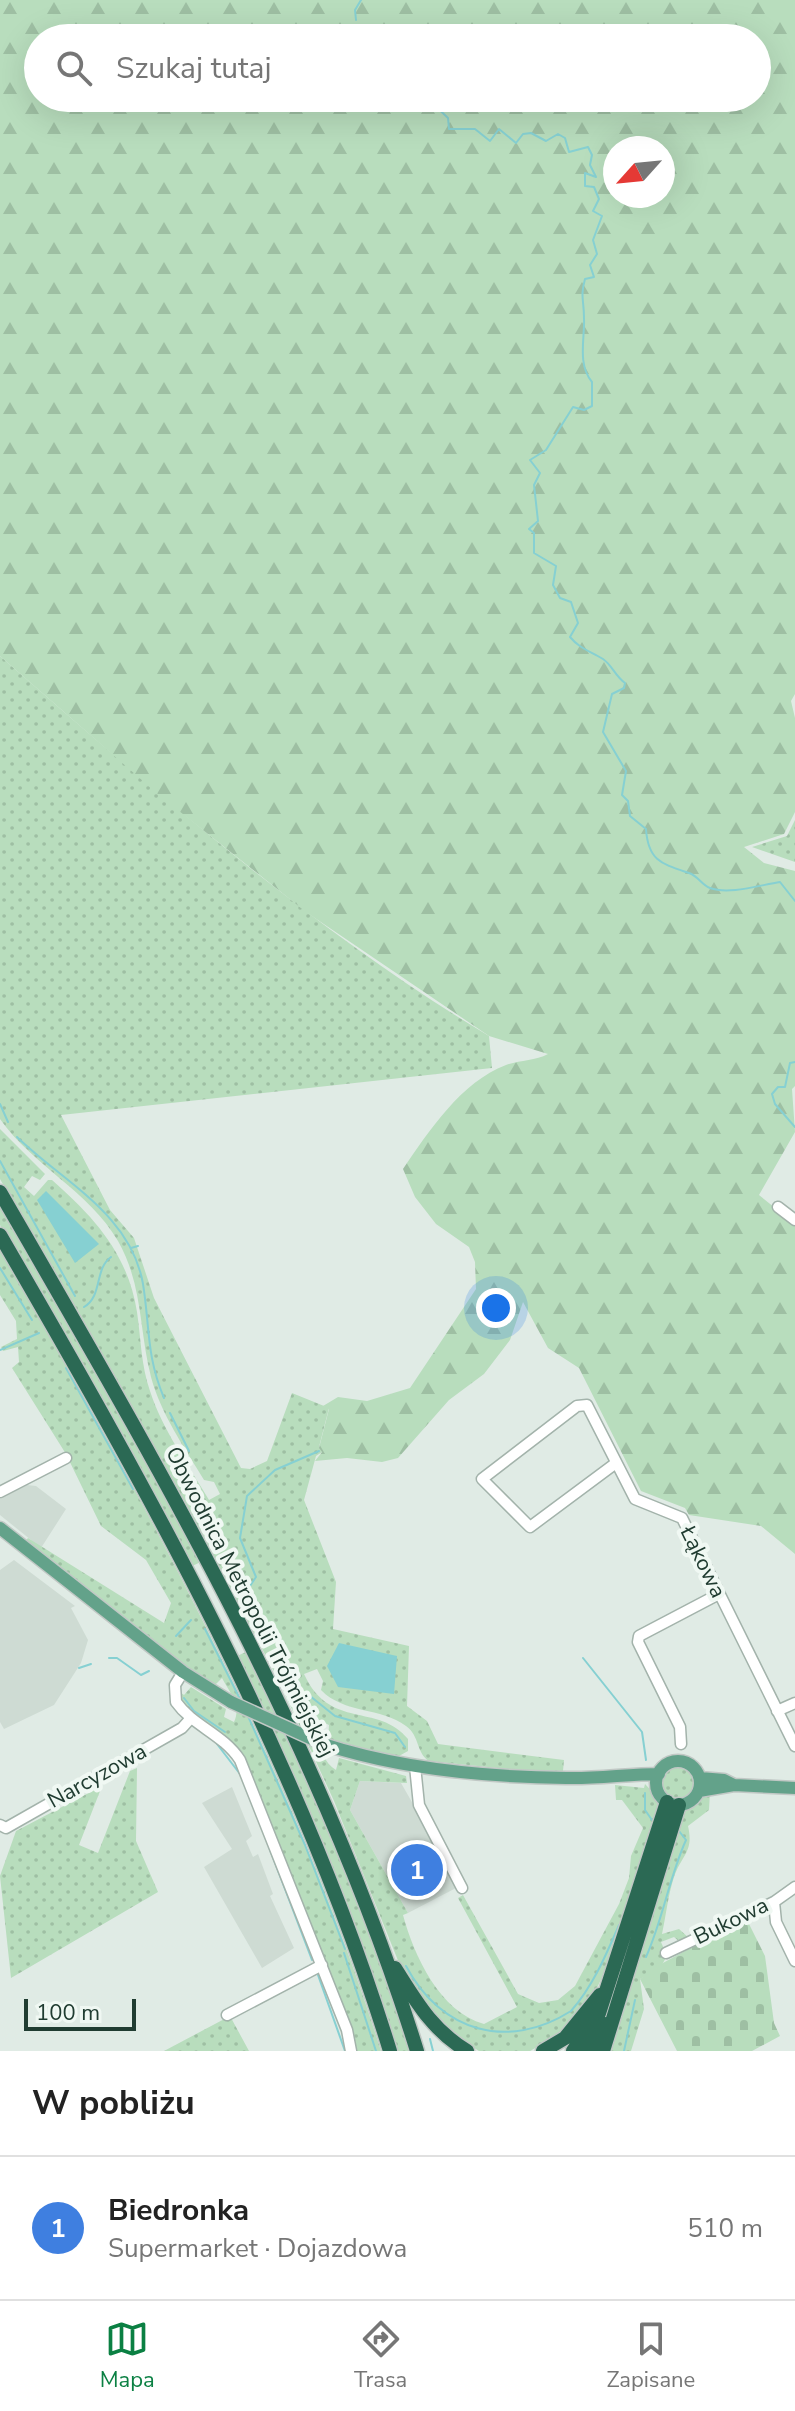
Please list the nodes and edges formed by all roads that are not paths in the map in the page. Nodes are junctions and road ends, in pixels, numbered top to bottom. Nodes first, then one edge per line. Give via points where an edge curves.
1 (0, 1192) edge
2 (778, 1207) dead end
3 (795, 1220) edge
4 (0, 1235) edge
5 (66, 1458) dead end
6 (616, 1463) junction
7 (0, 1492) edge
8 (0, 1528) edge
9 (719, 1594) junction
10 (183, 1672) junction
11 (795, 1703) edge
12 (777, 1711) junction
13 (191, 1718) junction
14 (681, 1744) dead end
15 (795, 1746) edge
16 (415, 1766) junction
17 (658, 1779) junction
18 (699, 1785) junction
19 (795, 1788) edge
20 (673, 1804) junction
21 (0, 1825) edge
22 (795, 1887) edge
23 (462, 1888) dead end
24 (774, 1902) junction
25 (381, 1945) junction
26 (666, 1953) dead end
27 (795, 1961) edge
28 (322, 1965) junction
29 (609, 1981) junction
30 (614, 2010) junction
31 (227, 2015) dead end
32 (351, 2051) edge
33 (390, 2051) edge
34 (417, 2051) edge
35 (467, 2051) edge
36 (543, 2051) edge
37 (573, 2051) edge
38 (588, 2051) edge
39 (603, 2051) edge

1 - 25 highway, Obwodnica Metropolii Trójmiejskiej via 162,1474 253,1648 320,1791
2 - 3 street
4 - 33 highway, Obwodnica Metropolii Trójmiejskiej via 147,1496 254,1706 328,1877
5 - 7 street
6 - 6 street, Łąkowa via 530,1527 482,1479 577,1406 587,1405
6 - 9 street, Łąkowa via 635,1499 682,1518
8 - 10 main road
9 - 12 street, Łąkowa
9 - 14 street via 639,1636 680,1727
10 - 13 street via 174,1691 176,1702
10 - 16 main road, bridge via 231,1702 323,1744
11 - 12 street
12 - 15 street, Łąkowa
13 - 21 street, Narcyzowa via 6,1828
13 - 28 street via 217,1734 240,1760
16 - 17 main road
16 - 23 street via 419,1805
17 - 18 main road via 666,1765 684,1762 694,1768
17 - 20 main road
18 - 19 main road via 723,1779 734,1785
18 - 20 main road via 689,1803
20 - 29 highway
20 - 30 highway
22 - 24 street, Bukowa
24 - 26 street, Bukowa
24 - 27 street via 776,1922
25 - 34 highway, Obwodnica Metropolii Trójmiejskiej
25 - 35 highway via 420,2009 446,2038
28 - 31 street
28 - 32 street
29 - 36 highway via 565,2038
29 - 37 highway via 599,2013
30 - 38 highway
30 - 39 highway

